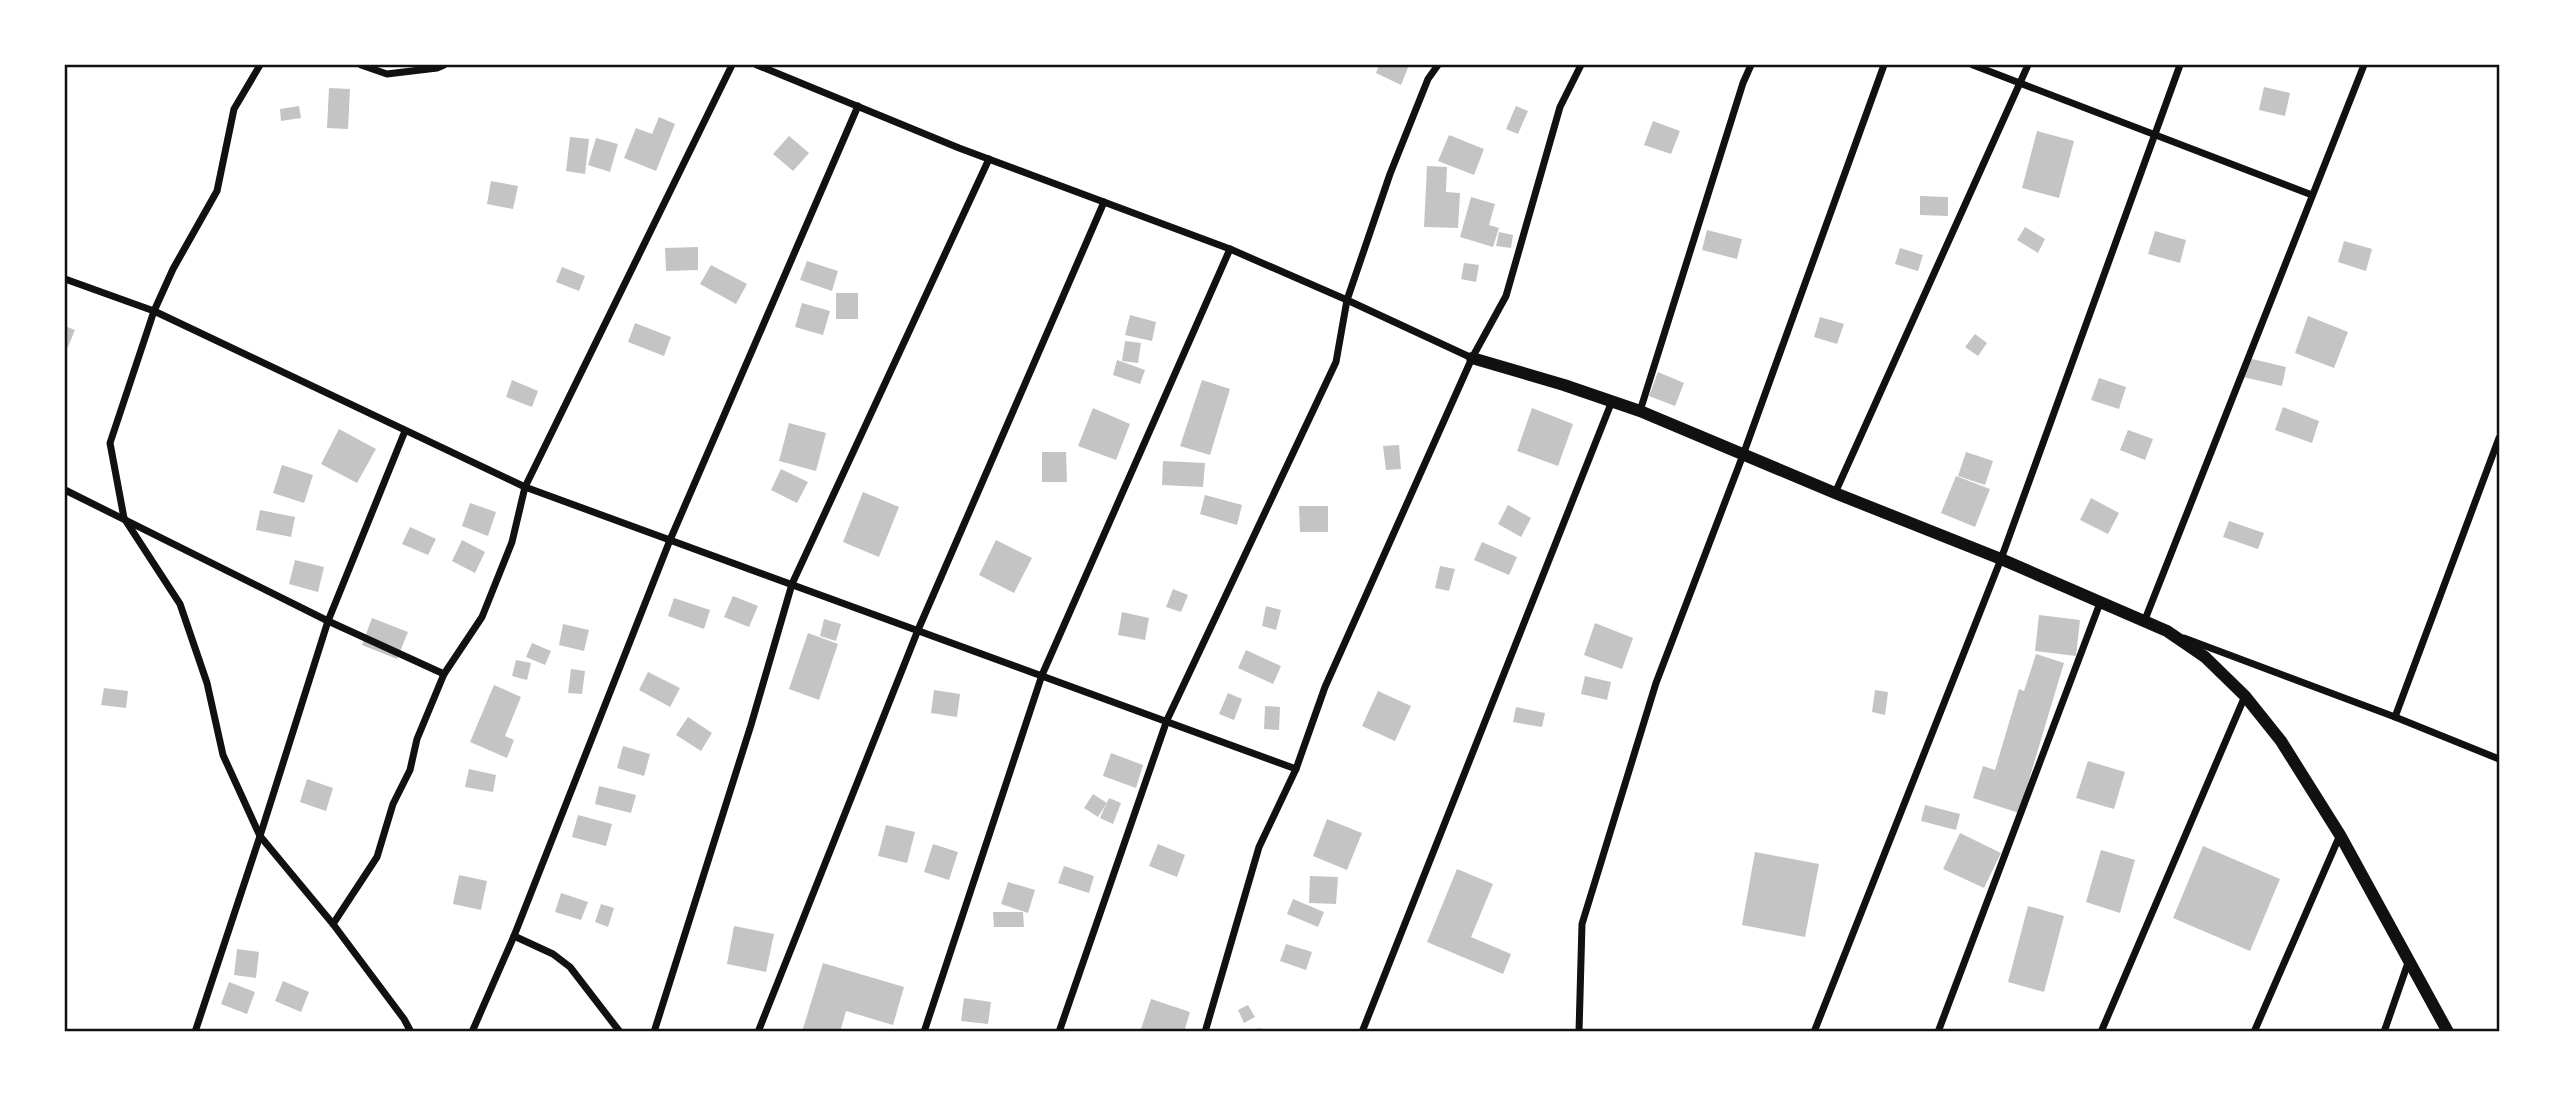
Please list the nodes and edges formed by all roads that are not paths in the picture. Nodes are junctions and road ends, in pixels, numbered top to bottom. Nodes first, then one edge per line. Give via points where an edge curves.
1 (260, 65) edge
2 (361, 65) edge
3 (444, 65) edge
4 (732, 65) edge
5 (757, 65) edge
6 (1438, 65) edge
7 (1581, 65) edge
8 (1751, 65) edge
9 (1884, 65) edge
10 (1973, 65) edge
11 (2028, 65) edge
12 (2180, 65) edge
13 (2364, 65) edge
14 (2021, 83) junction
15 (858, 106) junction
16 (2153, 134) junction
17 (989, 159) junction
18 (2312, 195) junction
19 (1104, 202) junction
20 (1230, 249) junction
21 (65, 279) edge
22 (1347, 300) junction
23 (155, 312) junction
24 (1472, 358) junction
25 (1612, 401) junction
26 (1640, 411) junction
27 (405, 431) junction
28 (2499, 438) edge
29 (1743, 456) junction
30 (525, 487) junction
31 (65, 490) edge
32 (1835, 494) junction
33 (124, 518) junction
34 (670, 540) junction
35 (2001, 559) junction
36 (792, 584) junction
37 (2101, 603) junction
38 (328, 621) junction
39 (2144, 622) junction
40 (918, 630) junction
41 (2167, 631) junction
42 (444, 674) junction
43 (1042, 675) junction
44 (2245, 696) junction
45 (2395, 717) junction
46 (1167, 720) junction
47 (2499, 759) edge
48 (1296, 769) junction
49 (2340, 835) junction
50 (260, 836) junction
51 (333, 924) junction
52 (514, 936) junction
53 (2409, 960) junction
54 (195, 1032) edge
55 (411, 1032) edge
56 (472, 1032) edge
57 (620, 1032) edge
58 (654, 1032) edge
59 (758, 1032) edge
60 (924, 1032) edge
61 (1059, 1032) edge
62 (1205, 1032) edge
63 (1362, 1032) edge
64 (1579, 1032) edge
65 (1814, 1032) edge
66 (1938, 1032) edge
67 (2101, 1032) edge
68 (2253, 1032) edge
69 (2384, 1032) edge
70 (2448, 1032) edge

1 - 23 street via 234,109 217,191 173,269
2 - 3 street via 387,74
4 - 30 street
5 - 15 street
6 - 22 street via 1390,174
7 - 24 street via 1560,107 1506,296
8 - 26 street
9 - 29 street
10 - 14 street
11 - 14 street
12 - 16 street
13 - 18 street
14 - 16 street
14 - 32 street
15 - 17 street
15 - 34 street
16 - 18 street
16 - 35 street
17 - 19 street
17 - 36 street
18 - 39 street
19 - 20 street
19 - 40 street
20 - 22 street
20 - 43 street
21 - 23 street
22 - 24 street
22 - 46 street via 1336,362
23 - 27 street
23 - 33 street via 110,443
24 - 25 street
24 - 48 street via 1325,687
25 - 26 street
25 - 63 street
26 - 29 street
27 - 30 street
27 - 38 street
28 - 45 street
29 - 32 street
29 - 64 street via 1656,683 1582,924
30 - 34 street
30 - 42 street via 512,542 482,617
31 - 33 street
32 - 35 street
33 - 38 street
33 - 50 street via 180,604 207,683 223,755
34 - 36 street
34 - 52 street
35 - 37 street
35 - 65 street
36 - 40 street
36 - 58 street
37 - 39 street
37 - 66 street
38 - 42 street
38 - 50 street
39 - 41 street
40 - 43 street
40 - 59 street
41 - 44 street via 2205,657
41 - 45 street
42 - 51 street via 377,858
43 - 46 street
43 - 60 street
44 - 49 street via 2281,741
44 - 67 street
45 - 47 street
46 - 48 street
46 - 61 street
48 - 62 street via 1259,847
49 - 53 street
49 - 68 street
50 - 51 street
50 - 54 street
51 - 55 street
52 - 56 street
52 - 57 street via 570,967
53 - 69 street
53 - 70 street

